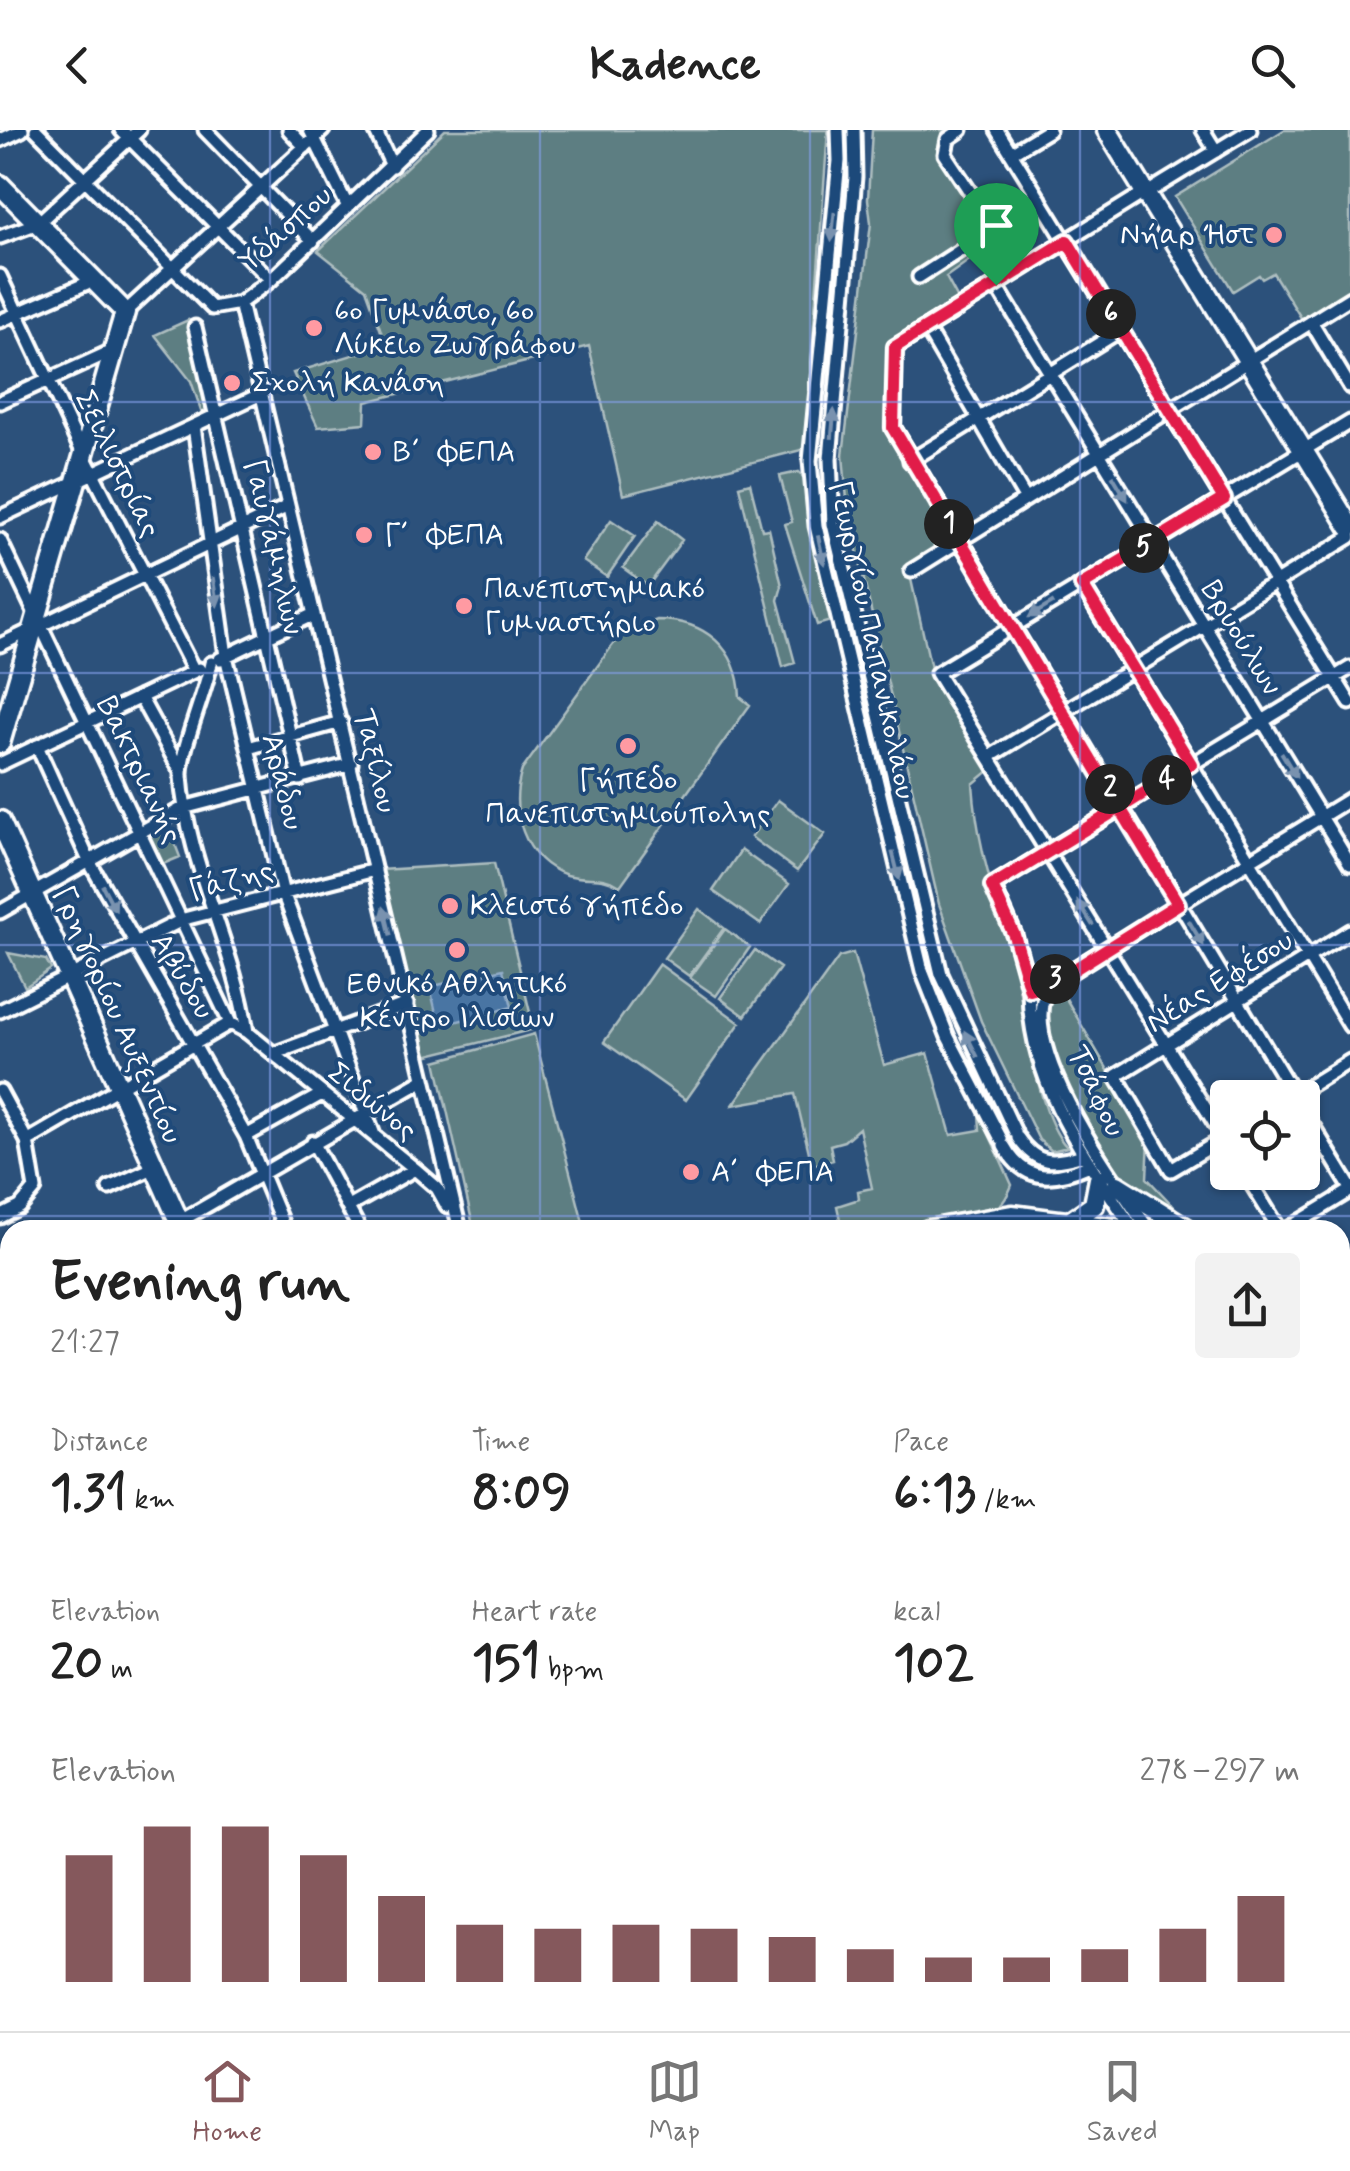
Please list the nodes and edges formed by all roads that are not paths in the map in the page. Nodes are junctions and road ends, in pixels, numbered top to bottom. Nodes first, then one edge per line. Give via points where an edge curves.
1 (22, 130) edge
2 (36, 130) edge
3 (205, 130) edge
4 (288, 130) edge
5 (376, 130) edge
6 (428, 130) edge
7 (838, 130) edge
8 (854, 130) edge
9 (961, 130) edge
10 (996, 130) edge
11 (1049, 130) edge
12 (1107, 130) edge
13 (1119, 130) edge
14 (1202, 130) edge
15 (1250, 130) edge
16 (130, 133) edge
17 (313, 136) edge
18 (2, 139) edge
19 (1216, 151) junction
20 (1011, 153) junction
21 (392, 166) junction
22 (86, 179) junction
23 (0, 185) edge
24 (261, 187) junction
25 (1150, 190) junction
26 (1040, 199) junction
27 (348, 207) junction
28 (38, 223) junction
29 (217, 227) junction
30 (994, 228) junction
31 (0, 237) edge
32 (314, 241) junction
33 (1067, 241) junction
34 (173, 268) junction
35 (0, 276) edge
36 (919, 276) dead end
37 (94, 280) junction
38 (271, 280) junction
39 (996, 285) junction
40 (1350, 298) edge
41 (240, 304) junction
42 (125, 312) junction
43 (18, 314) junction
44 (0, 322) edge
45 (1311, 322) junction
46 (195, 328) dead end
47 (926, 328) junction
48 (1121, 330) junction
49 (112, 352) junction
50 (1253, 358) junction
51 (1050, 374) junction
52 (48, 380) junction
53 (1350, 386) edge
54 (261, 394) junction
55 (0, 402) edge
56 (1170, 411) junction
57 (217, 415) junction
58 (978, 418) junction
59 (1350, 422) edge
60 (194, 426) junction
61 (1308, 448) junction
62 (83, 454) junction
63 (1099, 454) junction
64 (910, 460) junction
65 (93, 474) junction
66 (74, 483) junction
67 (1025, 498) junction
68 (1224, 499) junction
69 (288, 506) junction
70 (1350, 507) edge
71 (0, 517) edge
72 (1350, 527) edge
73 (242, 528) junction
74 (1350, 538) edge
75 (0, 540) edge
76 (959, 540) junction
77 (1153, 542) junction
78 (208, 544) junction
79 (911, 570) dead end
80 (142, 575) junction
81 (1276, 582) junction
82 (1082, 585) junction
83 (314, 614) junction
84 (36, 623) junction
85 (1204, 626) junction
86 (1012, 628) junction
87 (268, 636) junction
88 (0, 645) edge
89 (226, 656) junction
90 (210, 664) junction
91 (1350, 668) edge
92 (1133, 669) junction
93 (194, 671) junction
94 (1334, 678) junction
95 (140, 697) junction
96 (1350, 703) edge
97 (1062, 712) junction
98 (1263, 721) junction
99 (88, 722) junction
100 (340, 722) junction
101 (291, 736) junction
102 (0, 742) edge
103 (38, 746) junction
104 (248, 748) junction
105 (988, 756) junction
106 (0, 764) edge
107 (351, 764) junction
108 (1191, 764) junction
109 (181, 772) junction
110 (300, 778) junction
111 (258, 790) junction
112 (1350, 799) edge
113 (182, 808) junction
114 (1120, 808) junction
115 (1321, 816) junction
116 (0, 822) edge
117 (142, 834) junction
118 (1047, 852) junction
119 (1249, 860) junction
120 (90, 862) junction
121 (1350, 864) edge
122 (374, 870) junction
123 (283, 893) junction
124 (32, 894) junction
125 (1178, 904) junction
126 (216, 910) junction
127 (0, 912) edge
128 (184, 919) junction
129 (1350, 932) edge
130 (133, 943) junction
131 (1106, 948) junction
132 (1308, 957) junction
133 (69, 976) junction
134 (1051, 984) junction
135 (1030, 990) junction
136 (1238, 1001) junction
137 (407, 1004) junction
138 (0, 1011) edge
139 (228, 1024) junction
140 (1350, 1026) edge
141 (336, 1030) junction
142 (246, 1032) junction
143 (194, 1044) junction
144 (1166, 1045) junction
145 (273, 1054) junction
146 (1350, 1061) edge
147 (424, 1080) junction
148 (1284, 1080) edge
149 (1320, 1080) edge
150 (118, 1086) junction
151 (0, 1091) edge
152 (322, 1094) junction
153 (366, 1112) junction
154 (1210, 1115) edge
155 (354, 1120) junction
156 (374, 1135) junction
157 (246, 1136) junction
158 (1320, 1138) edge
159 (27, 1141) junction
160 (314, 1142) junction
161 (1210, 1149) edge
162 (155, 1167) junction
163 (1091, 1167) junction
164 (415, 1169) junction
165 (264, 1172) junction
166 (1118, 1185) junction
167 (109, 1188) dead end
168 (1350, 1189) edge
169 (1256, 1190) edge
170 (348, 1207) junction
171 (0, 1217) edge
172 (174, 1220) edge
173 (187, 1220) edge
174 (281, 1220) edge
175 (355, 1220) edge
176 (454, 1220) edge
177 (456, 1220) edge
178 (984, 1220) edge
179 (1061, 1220) edge
180 (1072, 1220) edge
181 (1125, 1220) edge
182 (1142, 1220) edge
183 (1173, 1220) edge
184 (1276, 1220) edge
185 (1299, 1220) edge

1 - 18 street
2 - 22 street
3 - 24 street
4 - 17 street
5 - 21 street
6 - 21 street, Υδάσπου
7 -> 163 street, Γεωργίου Παπανικολάου via 810,461 816,526 922,971 948,1037 1019,1168 1056,1179
163 -> 8 street, Γεωργίου Παπανικολάου via 1042,1161 1016,1135 941,974 833,524 830,459
9 - 30 street via 948,139 945,154
10 - 20 street
11 - 20 street
12 - 25 street
13 - 25 street
14 - 19 street
15 - 19 street
16 - 22 street
16 - 29 street
17 - 24 street
17 - 27 street
19 - 25 street
20 - 26 street
21 - 27 street, Υδάσπου
22 - 28 street
22 - 34 street
23 - 28 street
24 - 29 street
24 - 32 street
25 - 33 street
25 - 50 street
26 - 30 street
26 - 33 street
27 - 32 street, Υδάσπου
28 - 31 street
28 - 37 street
29 - 34 street
29 - 38 street
30 - 36 street
32 - 38 street, Υδάσπου
33 - 39 street
33 - 48 street
34 - 41 street, Υδάσπου via 212,308
34 - 42 street
35 - 43 street, Σειλιστρίας
37 - 42 street
37 - 43 street
38 - 41 street, Υδάσπου
39 - 47 street
39 - 51 street, Βρυούλων
40 - 45 street
41 - 54 street, Ταξίλου
42 - 49 street
43 - 44 street
43 - 52 street, Σειλιστρίας
45 - 50 street
45 - 53 street
46 - 57 street, Γαυγάμηλων
47 - 58 street
47 - 64 street via 895,347 893,428
48 - 51 street
48 - 56 street
49 - 52 street
49 - 62 street
50 - 56 street
50 - 61 street
51 - 58 street
51 - 63 street, Βρυούλων
52 - 55 street
52 - 62 street, Σειλιστρίας
54 - 57 street
54 - 69 street, Ταξίλου
56 - 63 street
56 - 68 street
57 - 60 street
57 - 73 street, Γαυγάμηλων
58 - 64 street
58 - 67 street
59 - 61 street
60 - 65 street
60 - 78 street, Αράδου
61 - 68 street
61 - 70 street
61 - 72 street
62 - 65 street, Σειλιστρίας
62 - 66 street
63 - 67 street
63 -> 77 street, Βρυούλων
64 - 76 street
65 - 66 street
65 - 80 street, Σειλιστρίας
66 - 71 street
66 - 84 street
67 - 76 street
68 - 77 street
68 - 81 street
69 - 73 street
69 - 83 street, Ταξίλου
73 - 78 street
73 - 87 street, Γαυγάμηλων
74 - 81 street
75 - 84 street, Βακτριανής
76 - 79 street
76 - 86 street
77 - 82 street
77 - 85 street, Βρυούλων
78 - 80 street
78 -> 89 street, Αράδου
80 - 84 street
80 - 93 street, Σειλιστρίας
81 - 85 street
81 - 94 street
82 -> 86 street
82 - 92 street
83 - 87 street
83 - 100 street, Ταξίλου
84 - 88 street
84 - 99 street, Βακτριανής
84 - 102 street
85 - 92 street
85 - 98 street, Βρυούλων
86 - 97 street
86 - 105 street via 937,673
87 - 89 street
87 - 101 street, Γαυγάμηλων
89 - 90 street
89 - 104 street, Αράδου
90 - 93 street
90 - 109 street
91 - 94 street
92 - 97 street
92 - 108 street
93 - 95 street
94 - 96 street
94 - 98 street
95 - 99 street
95 - 109 street
97 - 105 street
97 - 114 street
98 - 108 street
98 -> 115 street, Βρυούλων
99 - 103 street
99 - 117 street, Βακτριανής
100 - 101 street
100 - 107 street, Ταξίλου
101 - 104 street
101 - 110 street, Γαυγάμηλων
103 - 106 street
103 - 120 street, Αβύδου
104 - 111 street, Αράδου
105 - 118 street
107 - 110 street
107 - 122 street, Ταξίλου
108 - 114 street
108 - 119 street
109 - 113 street
110 - 111 street
111 - 113 street
111 - 123 street, Αράδου
112 - 115 street
113 - 117 street
113 - 126 street
114 - 118 street
114 - 125 street
115 - 119 street
115 - 121 street, Βρυούλων
116 - 124 street, Γρηγορίου Αυξεντίου
117 - 120 street
117 - 128 street, Βακτριανής
131 -> 118 street
118 - 135 street, Τσάφου via 992,886
119 - 125 street
119 - 132 street
120 - 124 street
120 -> 130 street, Αβύδου
122 - 123 street, Γάζης
137 -> 122 street, Ταξίλου
123 - 126 street, Γάζης
123 - 141 street, Αράδου
124 - 127 street
124 - 133 street, Γρηγορίου Αυξεντίου
125 - 131 street
125 -> 136 street
126 - 128 street, Γάζης
126 - 142 street
128 - 130 street, Γάζης
128 - 139 street, Βακτριανής
129 - 132 street, Νέας Εφέσου
130 - 133 street, Γάζης
130 - 143 street, Αβύδου
131 - 134 street
131 - 144 street
132 - 136 street, Νέας Εφέσου
132 - 140 street
133 - 138 street, Γάζης
133 - 150 street, Γρηγορίου Αυξεντίου
134 - 135 street
134 - 166 street, Τσάφου via 1040,1008 1043,1033 1073,1112
135 - 163 street, Τσάφου via 1046,1083
136 - 144 street, Νέας Εφέσου
136 - 148 street
137 - 141 street
137 - 147 street, Ταξίλου
139 - 142 street, Σιδώνος
139 - 143 street
141 - 145 street
141 - 153 street, Αράδου
142 - 145 street, Σιδώνος
143 - 150 street
143 - 157 street, Αβύδου
144 - 154 street
144 - 161 street, Νέας Εφέσου via 1116,1076 1171,1170
145 - 152 street, Σιδώνος
146 - 149 street
147 - 153 street
147 - 177 street, Ταξίλου
150 - 159 street
150 - 162 street, Γρηγορίου Αυξεντίου
151 - 159 street
152 - 155 street, Σιδώνος
152 - 157 street
153 - 155 street
153 - 156 street, Αράδου
155 - 156 street, Σιδώνος
155 - 160 street
156 - 164 street, Σιδώνος
157 - 165 street, Αβύδου
158 - 168 street
159 - 171 street via 36,1188
160 - 165 street
160 - 170 street
162 - 167 street
162 - 172 street, Γρηγορίου Αυξεντίου
163 - 180 street via 1094,1205
163 - 181 street, Τσάφου
164 - 170 street
164 - 176 street, Σιδώνος via 437,1188
165 - 173 street
165 - 174 street, Αβύδου
166 - 182 street, Τσάφου
166 - 183 street
168 - 185 street
169 - 184 street
170 - 175 street
178 - 179 street

